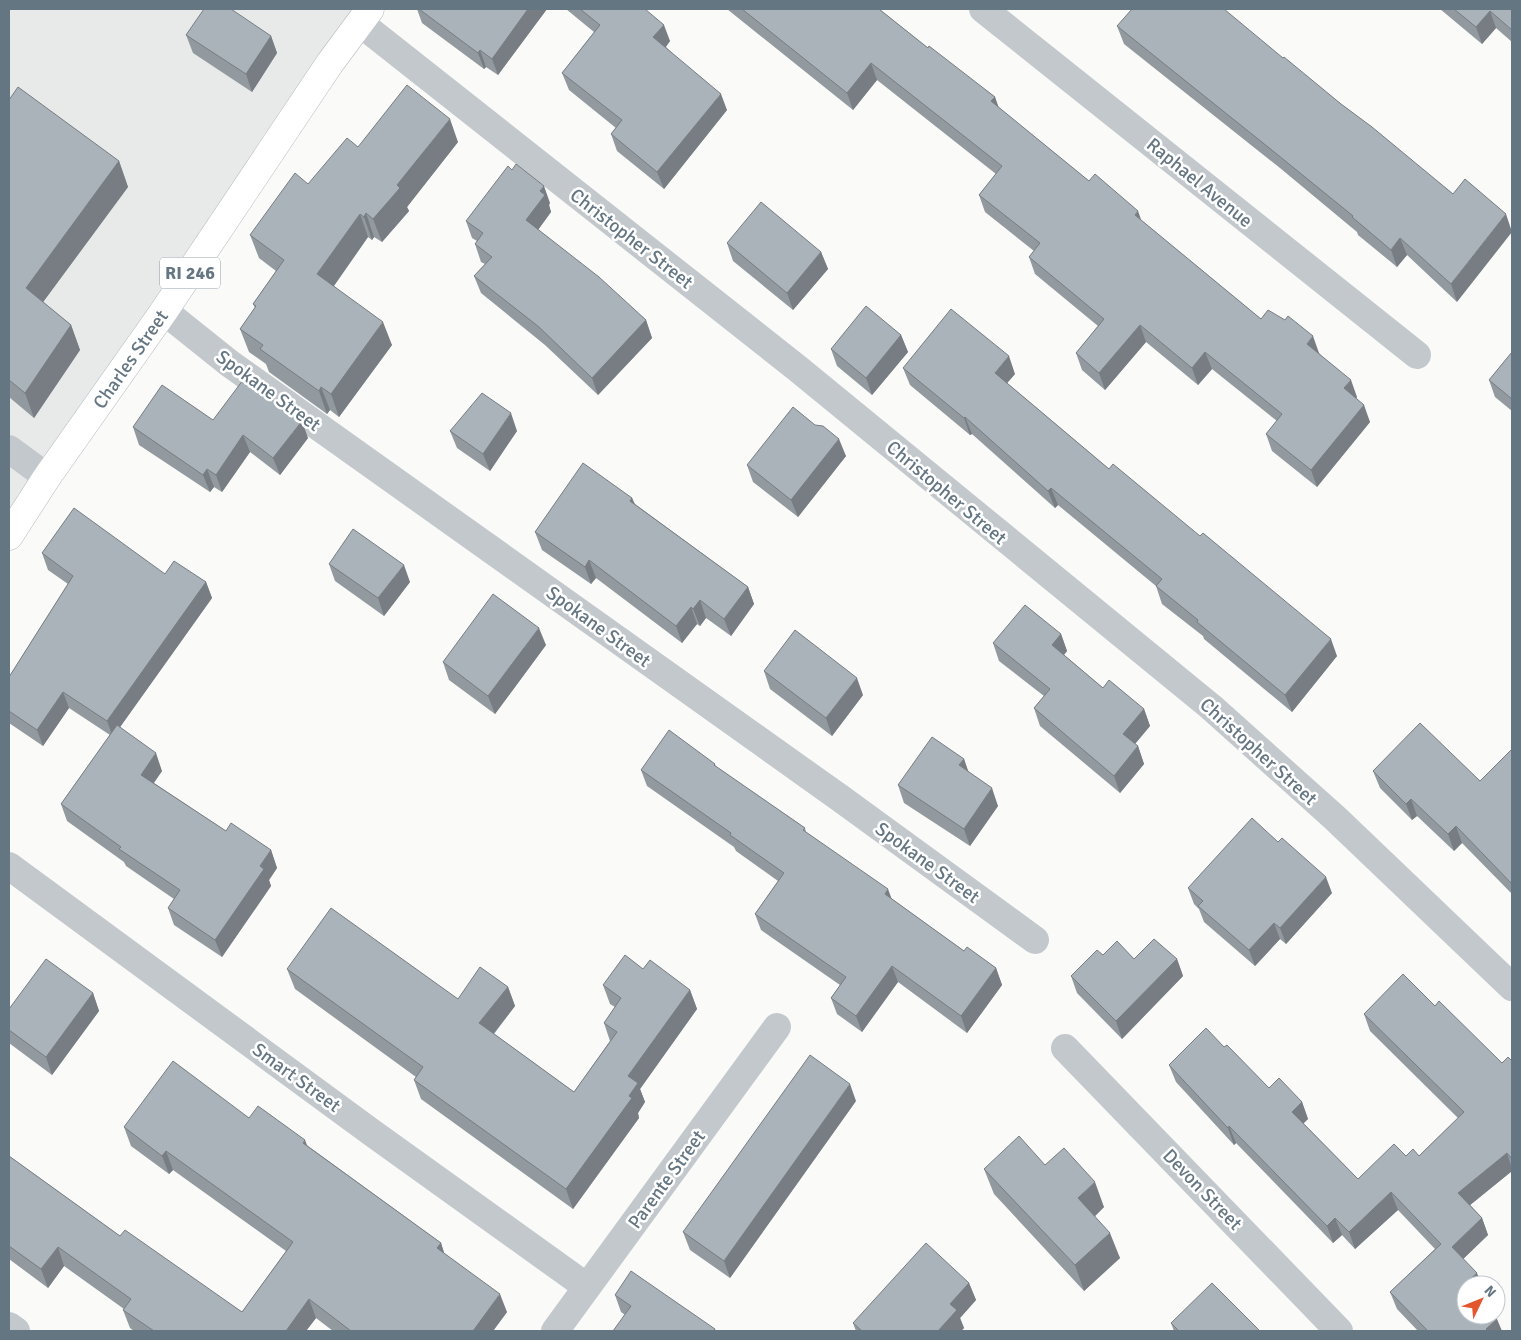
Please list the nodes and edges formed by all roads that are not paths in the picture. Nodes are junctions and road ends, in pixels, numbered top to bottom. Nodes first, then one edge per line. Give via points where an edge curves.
1 (983, 9) edge
2 (365, 16) edge
3 (164, 311) junction
4 (1417, 355) dead end
5 (9, 449) edge
6 (47, 478) junction
7 (9, 536) edge
8 (9, 866) edge
9 (1035, 940) dead end
10 (1512, 987) edge
11 (777, 1027) dead end
12 (1065, 1048) dead end
13 (587, 1286) junction
14 (9, 1326) edge
15 (16, 1331) edge
16 (555, 1331) edge
17 (1339, 1331) edge

1 - 4 street, Raphael Avenue
2 - 3 main road, Charles Street / RI 246
2 - 10 street, Christopher Street via 1211,707 1335,818
3 - 6 main road, Charles Street / RI 246
3 - 9 street, Spokane Street via 238,368
5 - 6 street
6 - 7 main road, Charles Street / RI 246
8 - 13 street, Smart Street
11 - 13 street, Parente Street
12 - 17 street, Devon Street
13 - 16 street, Parente Street
14 - 15 street

